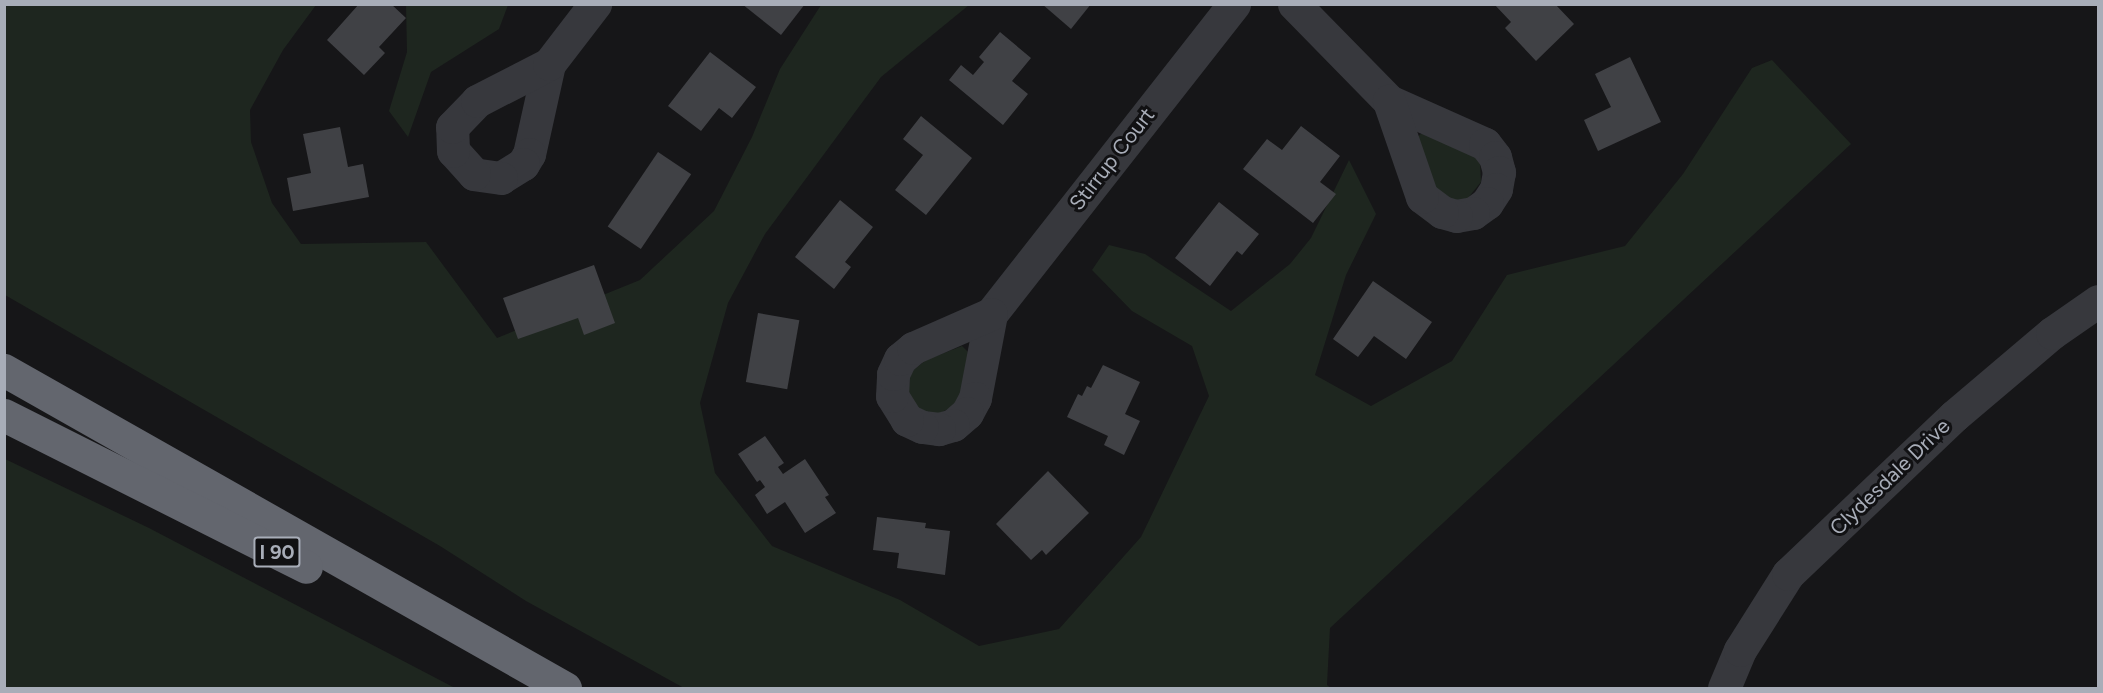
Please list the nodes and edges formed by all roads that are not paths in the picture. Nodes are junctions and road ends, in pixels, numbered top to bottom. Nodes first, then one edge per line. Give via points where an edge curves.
1 (595, 4) edge
2 (1234, 4) edge
3 (1294, 4) edge
4 (549, 64) dead end
5 (1389, 101) dead end
6 (2098, 301) edge
7 (990, 314) dead end
8 (4, 370) edge
9 (4, 415) edge
10 (549, 688) edge
11 (565, 688) edge
12 (1724, 688) edge

1 - 4 street
2 - 7 street, Stirrup Court
3 - 5 street
6 - 12 street, Clydesdale Drive via 2052,333 1954,416 1788,574 1740,650
8 - 11 highway
9 - 10 highway, I 90

